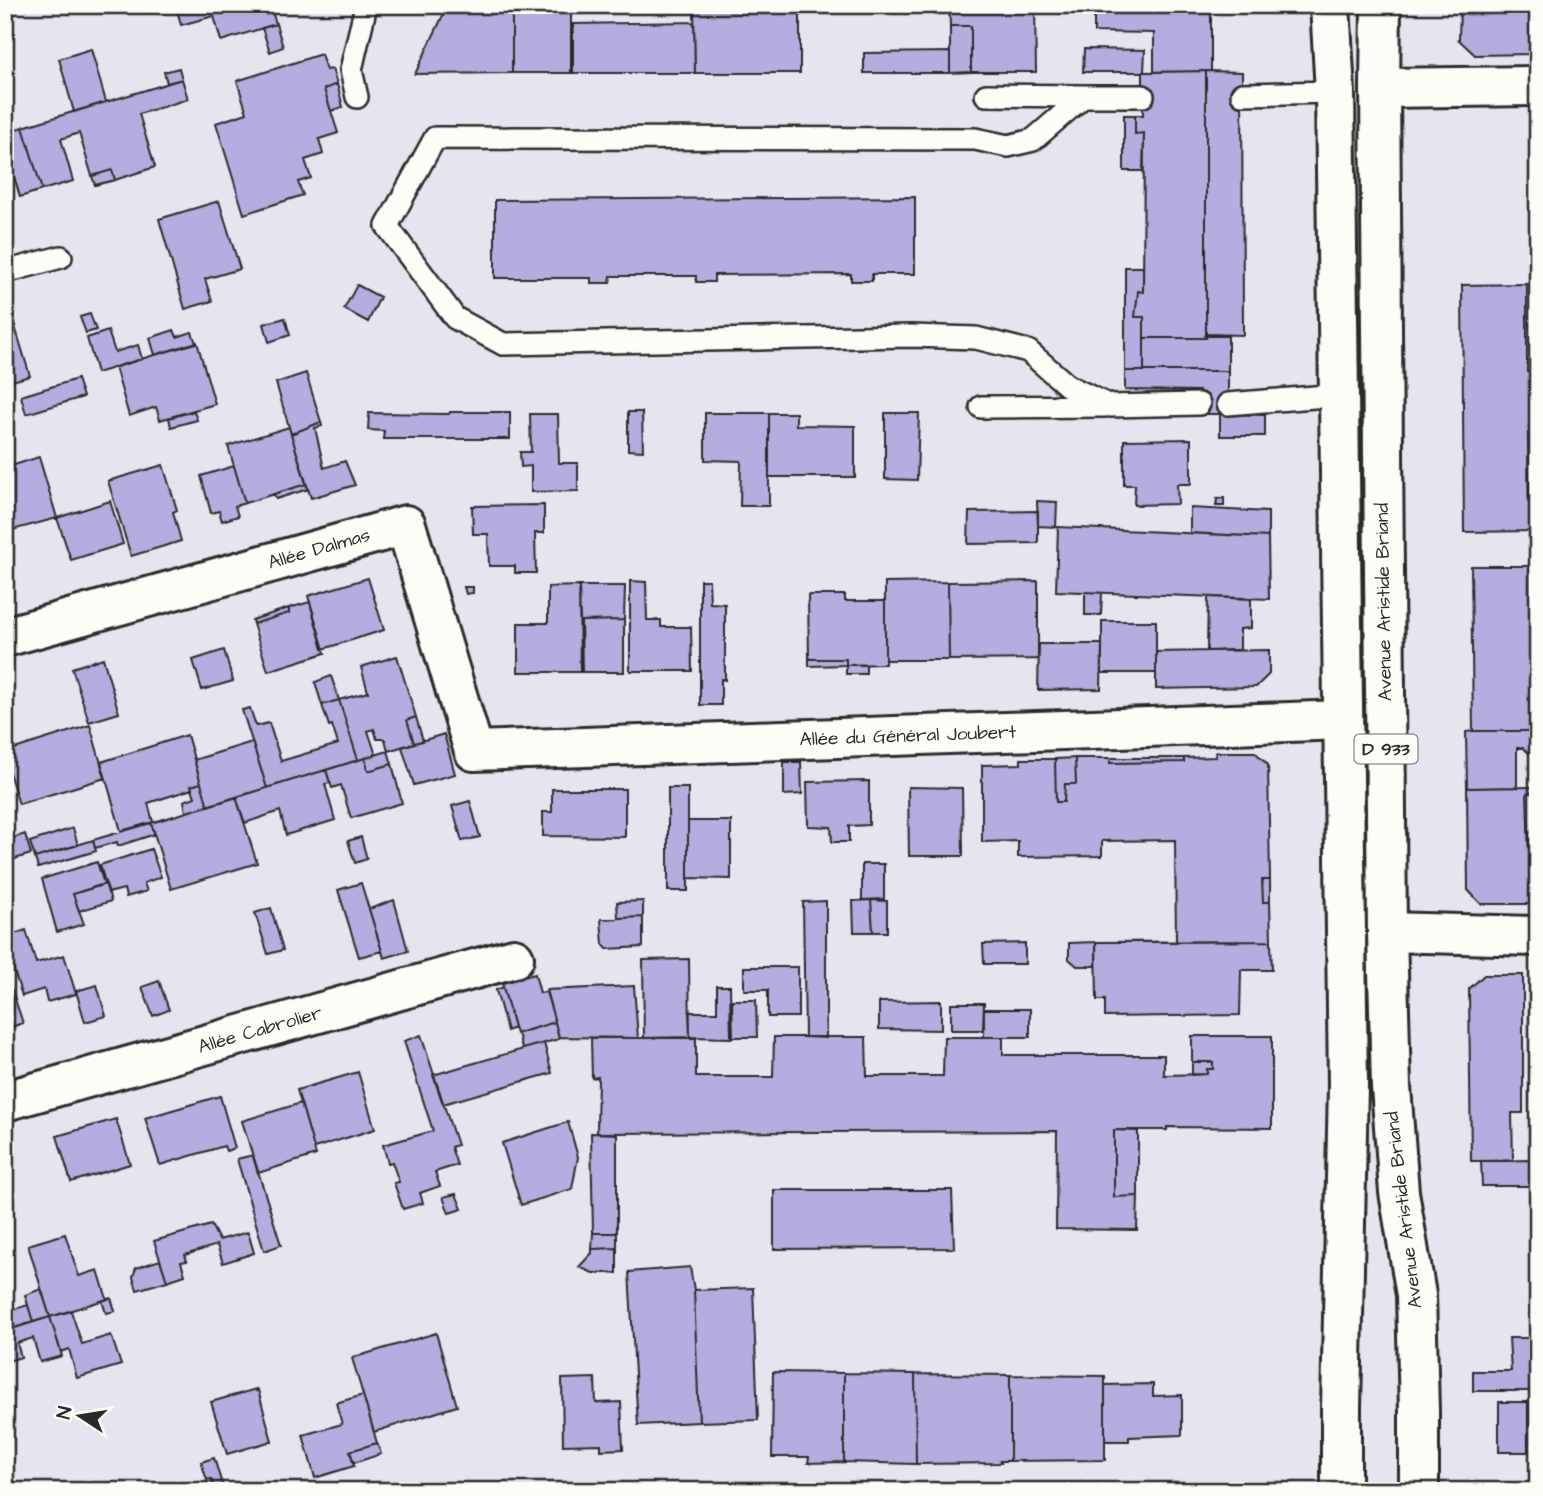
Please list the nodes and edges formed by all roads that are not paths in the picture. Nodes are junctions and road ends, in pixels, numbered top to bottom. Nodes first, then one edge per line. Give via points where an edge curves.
1 (366, 5) edge
2 (1330, 5) edge
3 (1381, 5) edge
4 (1538, 86) edge
5 (1380, 88) junction
6 (1335, 92) junction
7 (1242, 94) dead end
8 (986, 95) dead end
9 (1084, 96) junction
10 (1143, 96) dead end
11 (357, 97) dead end
12 (61, 257) dead end
13 (5, 272) edge
14 (1339, 395) junction
15 (1199, 404) dead end
16 (1228, 404) dead end
17 (1110, 406) junction
18 (981, 407) dead end
19 (5, 637) edge
20 (1343, 720) junction
21 (474, 751) joint
22 (1387, 932) junction
23 (1538, 936) edge
24 (514, 958) dead end
25 (5, 1101) edge
26 (1342, 1491) edge
27 (1419, 1491) edge

1 - 11 lane via 351,70
2 - 6 main road, D 933
3 - 5 main road, Avenue Aristide Briand / D 933
4 - 5 main road
5 - 22 main road, Avenue Aristide Briand / D 933
6 - 7 lane
6 - 14 main road, D 933
8 - 9 lane
9 - 10 lane
9 - 17 lane via 1033,140 1008,146 975,139 435,138 387,226 455,318 503,344 976,338 1028,351 1068,386
12 - 13 lane
14 - 16 lane
14 - 20 main road, D 933
15 - 17 lane
17 - 18 lane
19 - 21 main road, Allée Dalmas via 406,524
20 - 21 main road, Allée du Général Joubert
20 - 26 main road, D 933 via 1348,1085
22 - 23 main road
22 - 27 main road, Avenue Aristide Briand / D 933 via 1399,1192 1416,1295
24 - 25 main road, Allée Cabrolier

